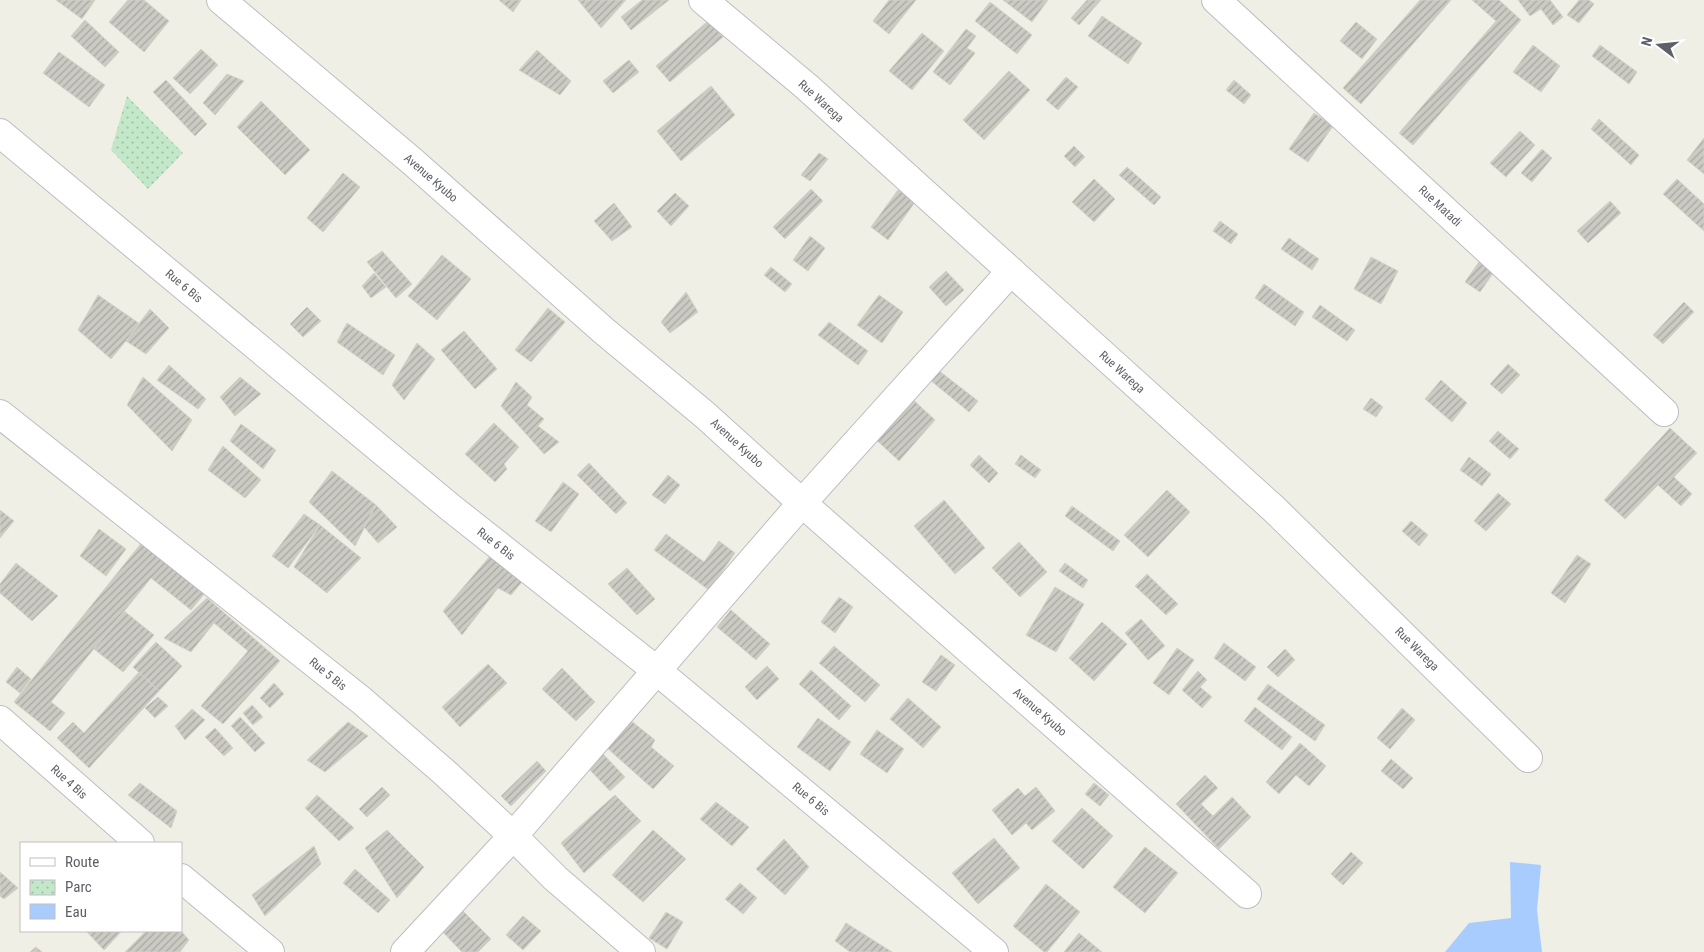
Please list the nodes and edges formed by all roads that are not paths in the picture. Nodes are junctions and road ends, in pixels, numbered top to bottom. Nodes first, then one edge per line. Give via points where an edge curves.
1 (221, 0) edge
2 (703, 0) edge
3 (1216, 0) edge
4 (0, 134) edge
5 (1011, 271) junction
6 (1664, 412) dead end
7 (0, 414) edge
8 (802, 503) junction
9 (656, 670) junction
10 (0, 720) edge
11 (1528, 758) dead end
12 (513, 836) junction
13 (139, 842) edge
14 (182, 879) edge
15 (1246, 894) dead end
16 (270, 952) edge
17 (405, 952) edge
18 (641, 952) edge
19 (994, 952) edge

1 - 8 street, Avenue Kyubo via 413,162 604,331 705,414
2 - 5 street, Rue Warega via 807,87
3 - 6 street, Rue Matadi
4 - 9 street, Rue 6 Bis via 452,508
5 - 8 street
5 - 11 street, Rue Warega via 1274,509
7 - 12 street, Rue 5 Bis via 361,700
8 - 9 street
8 - 15 street, Avenue Kyubo
9 - 12 street
9 - 19 street, Rue 6 Bis
10 - 13 street, Rue 4 Bis
12 - 17 street
12 - 18 street, Rue 5 Bis via 555,878
14 - 16 street

